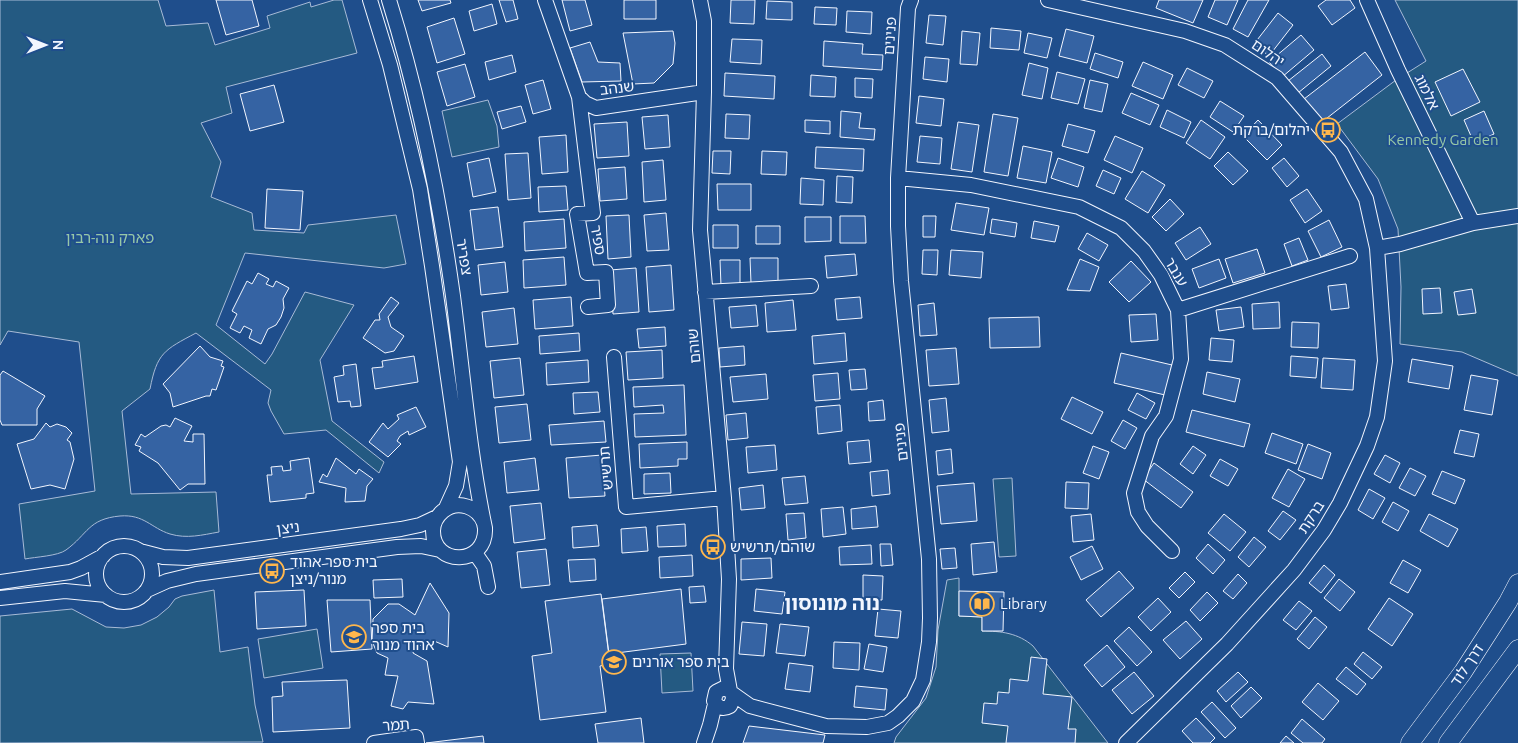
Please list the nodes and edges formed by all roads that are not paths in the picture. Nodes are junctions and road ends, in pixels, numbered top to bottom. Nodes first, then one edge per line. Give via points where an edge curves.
1 (370, 0) edge
2 (389, 0) edge
3 (545, 0) edge
4 (700, 0) edge
5 (712, 0) edge
6 (911, 0) edge
7 (1048, 0) edge
8 (1367, 0) edge
9 (704, 21) junction
10 (704, 92) junction
11 (579, 96) junction
12 (898, 178) junction
13 (1518, 216) edge
14 (1473, 223) junction
15 (1377, 248) junction
16 (1350, 256) dead end
17 (811, 286) dead end
18 (705, 292) junction
19 (588, 308) dead end
20 (1178, 310) junction
21 (614, 357) dead end
22 (724, 498) junction
23 (442, 513) junction
24 (484, 523) junction
25 (440, 550) junction
26 (140, 551) junction
27 (1172, 551) dead end
28 (475, 553) junction
29 (103, 556) junction
30 (0, 582) edge
31 (1518, 583) edge
32 (488, 587) dead end
33 (147, 590) junction
34 (106, 594) junction
35 (0, 598) edge
36 (1518, 649) edge
37 (726, 699) junction
38 (1128, 742) edge
39 (374, 743) edge
40 (417, 743) edge
41 (704, 743) edge
42 (1410, 743) edge
43 (1448, 743) edge

1 - 23 street via 390,64 420,189 460,462 456,486
2 - 24 street, צפריר via 413,86 437,194
3 - 11 street, שנהב
4 - 9 street, שוהם
5 - 9 street, שוהם
6 - 12 street, פנינים
7 - 15 street, יהלום via 1185,31 1225,45 1277,78 1341,152 1366,199
8 - 14 street, אלמוג
9 - 10 street, שוהם
10 - 11 street, שנהב via 596,108
10 - 18 street, שוהם via 700,230
11 - 19 street, ספיר via 593,213 577,214 587,273 606,272 608,305
12 - 20 street, ענבר via 971,185 1079,207 1121,228 1144,251 1161,275
12 - 37 street, פנינים via 901,281 929,559 929,642 923,680 913,701 898,716 888,723 867,727 826,726
13 - 14 street
14 - 15 street
15 - 38 street, ברקת via 1385,361 1377,417 1340,503 1294,570 1227,644
16 - 20 street
17 - 18 street
18 - 22 street, שוהם
20 - 27 street, ענבר via 1181,359 1166,416 1152,436 1134,494 1138,512 1147,526
21 - 22 street, תרשיש via 626,507
22 - 37 street, שוהם via 729,579
23 - 24 street via 455,505 467,506 476,511
23 - 25 street via 434,525 433,535
23 - 26 street, ניצן via 420,525 401,529 188,558 163,557
24 - 28 street via 484,540
25 - 28 street via 458,558
25 - 33 street via 422,546 397,547 196,574
26 - 29 street via 124,546 113,548
26 - 33 street via 152,570
28 - 32 street via 484,566
29 - 30 street via 70,572
29 - 34 street via 97,577
31 - 42 main road, דרך לוד via 1463,672
33 - 34 street via 130,601 120,601
34 - 35 street via 65,590
36 - 43 main road, דרך לוד
37 - 41 street, שוהם
39 - 40 street, תמר via 416,737

